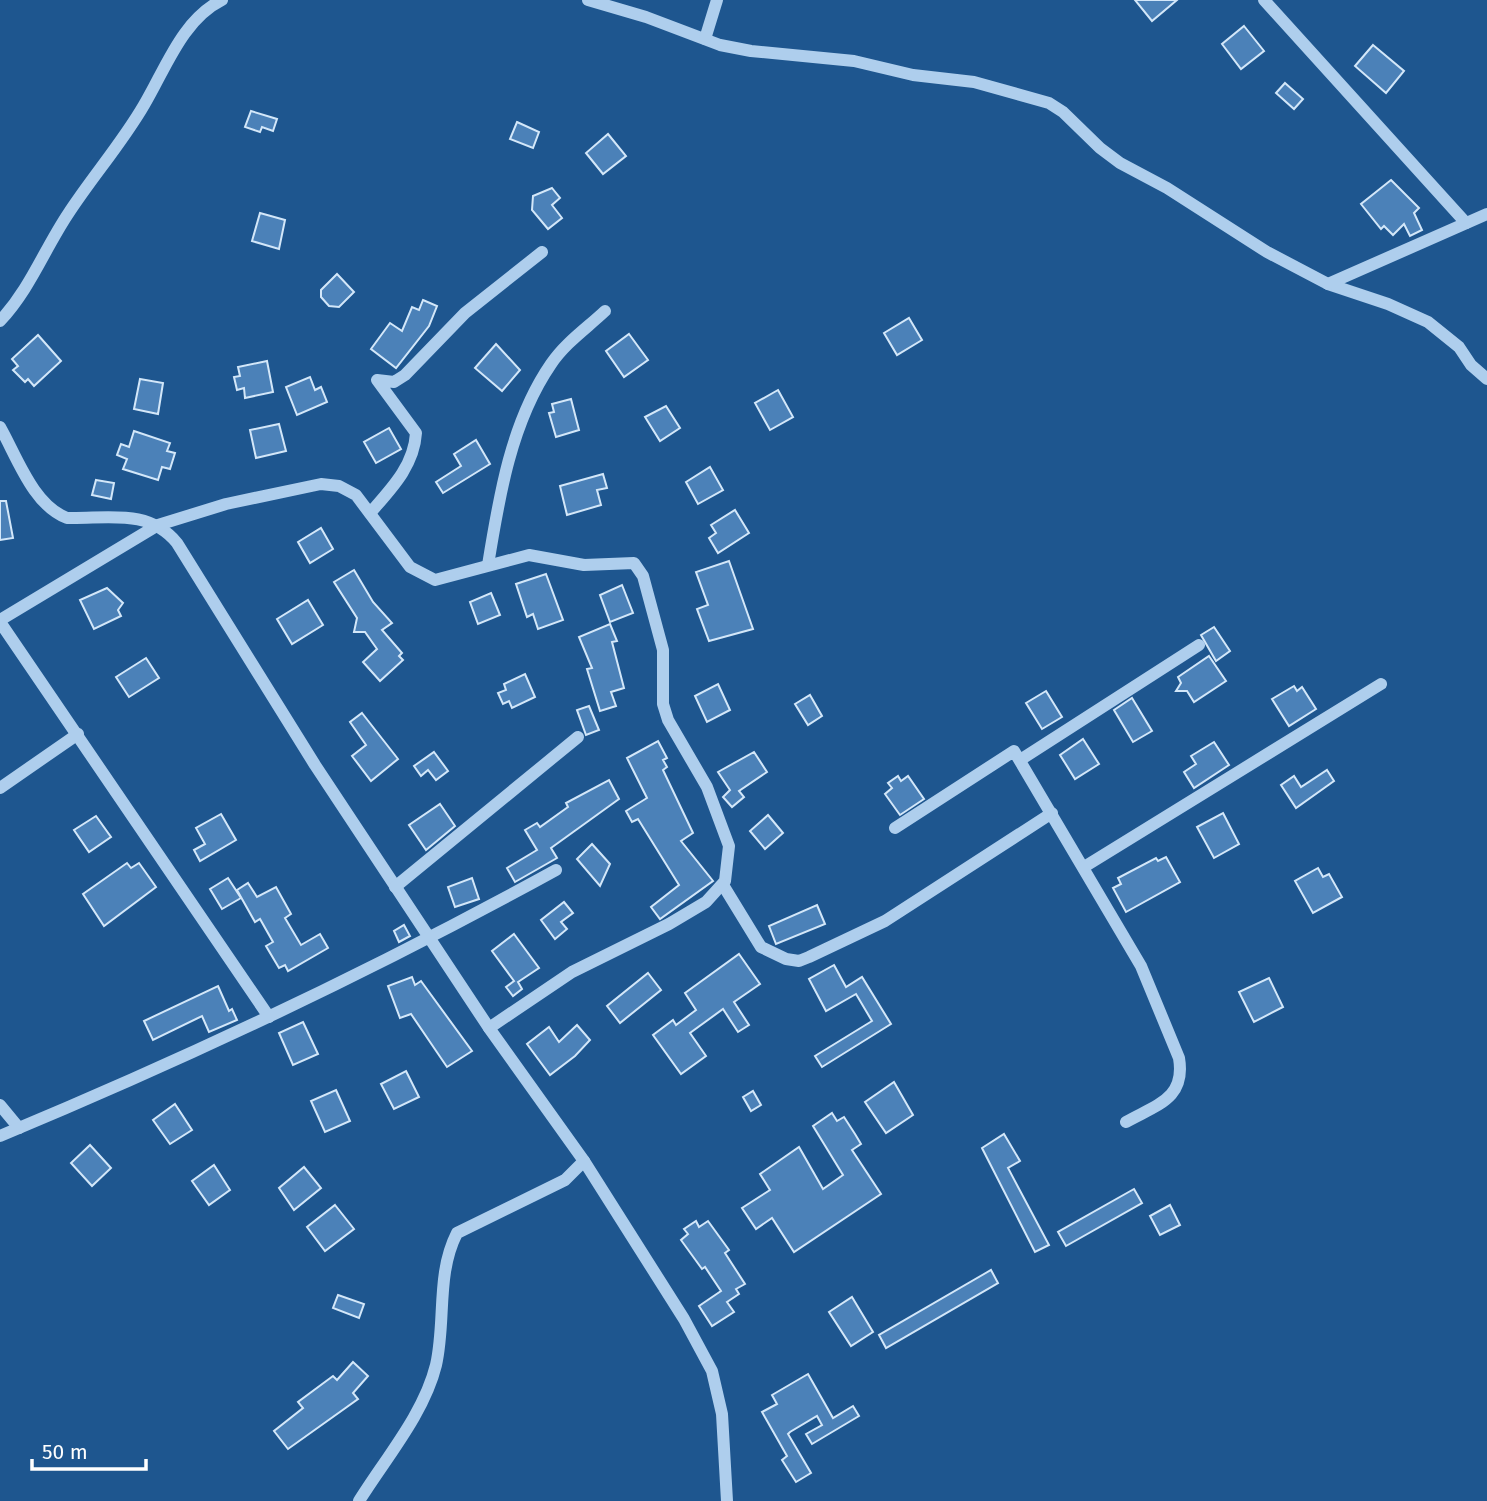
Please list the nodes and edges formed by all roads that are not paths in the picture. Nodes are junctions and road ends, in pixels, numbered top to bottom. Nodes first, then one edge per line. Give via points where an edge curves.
1 (222, 0) edge
2 (588, 0) edge
3 (717, 0) edge
4 (1264, 0) edge
5 (705, 39) junction
6 (1487, 214) edge
7 (1466, 223) junction
8 (542, 252) dead end
9 (1328, 284) junction
10 (605, 311) dead end
11 (0, 321) edge
12 (1487, 379) edge
13 (0, 427) edge
14 (370, 513) junction
15 (158, 525) junction
16 (488, 565) junction
17 (0, 621) edge
18 (1199, 645) dead end
19 (1381, 684) dead end
20 (78, 734) junction
21 (578, 737) dead end
22 (1020, 760) junction
23 (0, 788) edge
24 (1052, 813) junction
25 (895, 828) dead end
26 (1084, 867) junction
27 (556, 870) dead end
28 (723, 886) junction
29 (395, 887) junction
30 (430, 939) junction
31 (270, 1017) junction
32 (489, 1028) junction
33 (0, 1105) edge
34 (1126, 1122) dead end
35 (19, 1128) junction
36 (0, 1136) edge
37 (584, 1161) junction
38 (359, 1501) edge
39 (727, 1501) edge

1 - 11 street via 207,8 187,31 131,127 97,170 24,291
2 - 5 street
3 - 5 street
4 - 7 street
5 - 9 street via 751,51 854,61 1028,95 1063,112 1121,163 1266,252
6 - 7 street
7 - 9 street
8 - 14 street via 465,313 405,375 394,382 377,380 416,433 415,452
9 - 12 street via 1428,322
10 - 16 street via 566,345 537,387 515,439
13 - 15 street via 36,490 55,513 132,517
14 - 15 street via 356,495 321,484 200,510
14 - 16 street via 400,555 423,575 435,580
15 - 17 street
15 - 29 street via 191,564 271,698
16 - 28 street via 529,555 584,565 628,561 639,568 663,650 663,704 668,720 707,788 729,846
17 - 20 street
18 - 22 street
19 - 26 street
20 - 23 street
20 - 31 street
21 - 29 street
22 - 24 street
22 - 25 street via 1014,751
24 - 26 street
24 - 28 street via 885,920 799,961 761,947
26 - 34 street via 1141,966 1181,1065 1174,1092
27 - 30 street
28 - 32 street via 706,902 572,972
29 - 30 street
30 - 31 street
30 - 32 street
31 - 35 street
32 - 37 street
33 - 35 street
35 - 36 street
37 - 38 street via 565,1180 457,1233 444,1268 435,1368 425,1394
37 - 39 street via 667,1290 712,1371 722,1414

